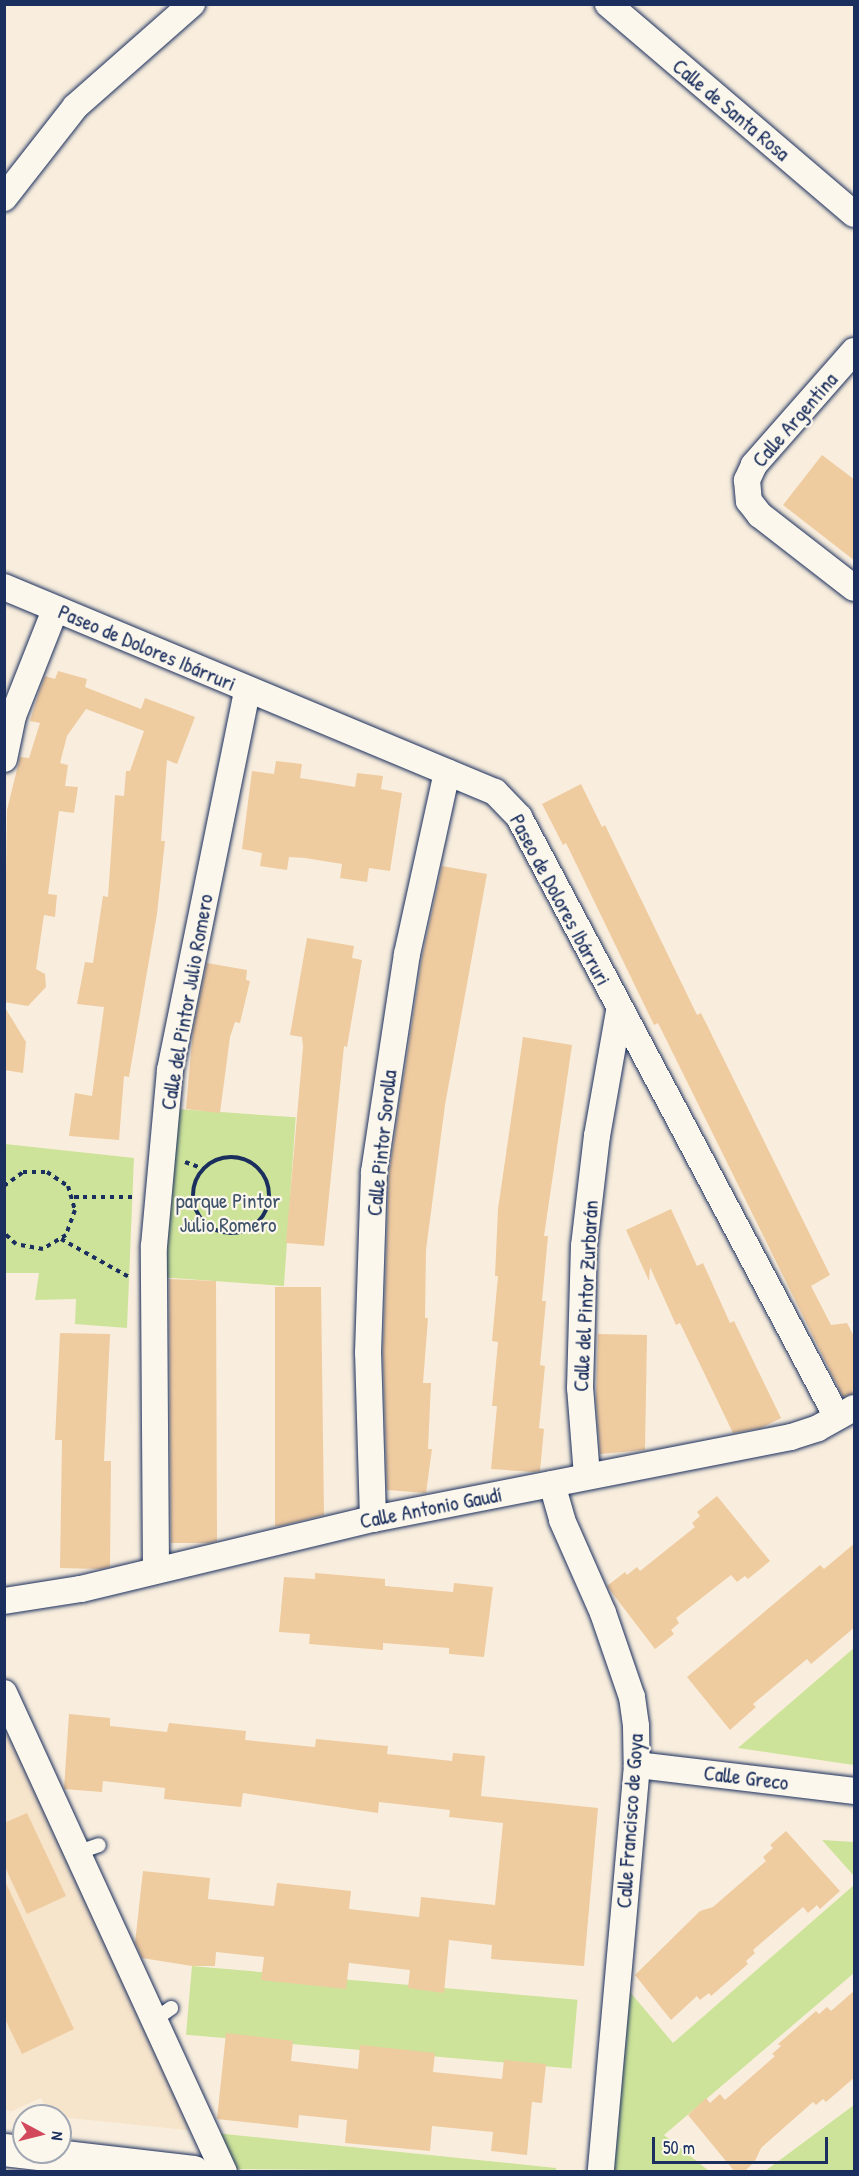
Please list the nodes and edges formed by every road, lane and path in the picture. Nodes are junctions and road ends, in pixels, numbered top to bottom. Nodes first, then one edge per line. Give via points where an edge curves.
1 (192, 4) edge
2 (608, 4) edge
3 (4, 198) edge
4 (855, 214) edge
5 (855, 351) edge
6 (4, 587) edge
7 (855, 588) edge
8 (55, 610) junction
9 (247, 690) junction
10 (4, 759) edge
11 (447, 772) junction
12 (619, 1011) junction
13 (177, 1159) dead end
14 (204, 1169) junction
15 (4, 1186) edge
16 (73, 1197) junction
17 (133, 1197) dead end
18 (201, 1218) junction
19 (175, 1231) dead end
20 (4, 1233) edge
21 (61, 1239) junction
22 (129, 1277) dead end
23 (846, 1413) edge
24 (587, 1476) junction
25 (552, 1484) junction
26 (374, 1519) junction
27 (156, 1569) junction
28 (4, 1601) edge
29 (4, 1693) edge
30 (637, 1765) junction
31 (855, 1791) edge
32 (4, 2150) edge
33 (194, 2172) edge
34 (224, 2172) edge
35 (601, 2172) edge

1 - 3 street via 75,107
2 - 4 street, Calle de Santa Rosa via 620,19
5 - 7 street, Calle Argentina via 754,465 747,480 749,501 760,515
6 - 8 street, Paseo de Dolores Ibárruri
8 - 9 street, Paseo de Dolores Ibárruri
8 - 10 street via 13,716
9 - 11 street, Paseo de Dolores Ibárruri
9 - 27 street, Calle del Pintor Julio Romero via 170,1070 154,1246
11 - 12 street, Paseo de Dolores Ibárruri via 495,792 519,817
11 - 26 street, Calle Pintor Sorolla via 407,954 374,1172 368,1353
12 - 23 street, Paseo de Dolores Ibárruri
12 - 24 street, Calle del Pintor Zurbarán via 597,1136 584,1246 580,1388
13 - 14 path
14 - 18 path via 194,1193
14 - 18 path via 218,1159 243,1158 263,1174 269,1198 259,1221 238,1232 214,1228
15 - 16 path via 22,1172 47,1172 68,1186
16 - 17 path
16 - 21 path via 73,1224
18 - 19 path
20 - 21 path via 29,1249 43,1249
21 - 22 path
23 - 24 street, Calle Antonio Gaudí via 791,1437
24 - 25 street, Calle Antonio Gaudí
25 - 26 street, Calle Antonio Gaudí
25 - 30 street, Calle Francisco de Goya via 559,1514 603,1613 632,1697
26 - 27 street, Calle Antonio Gaudí
27 - 28 street, Calle Antonio Gaudí via 81,1589
29 - 34 street via 87,1849 163,2014
30 - 31 street, Calle Greco
30 - 35 street, Calle Francisco de Goya
32 - 33 street

